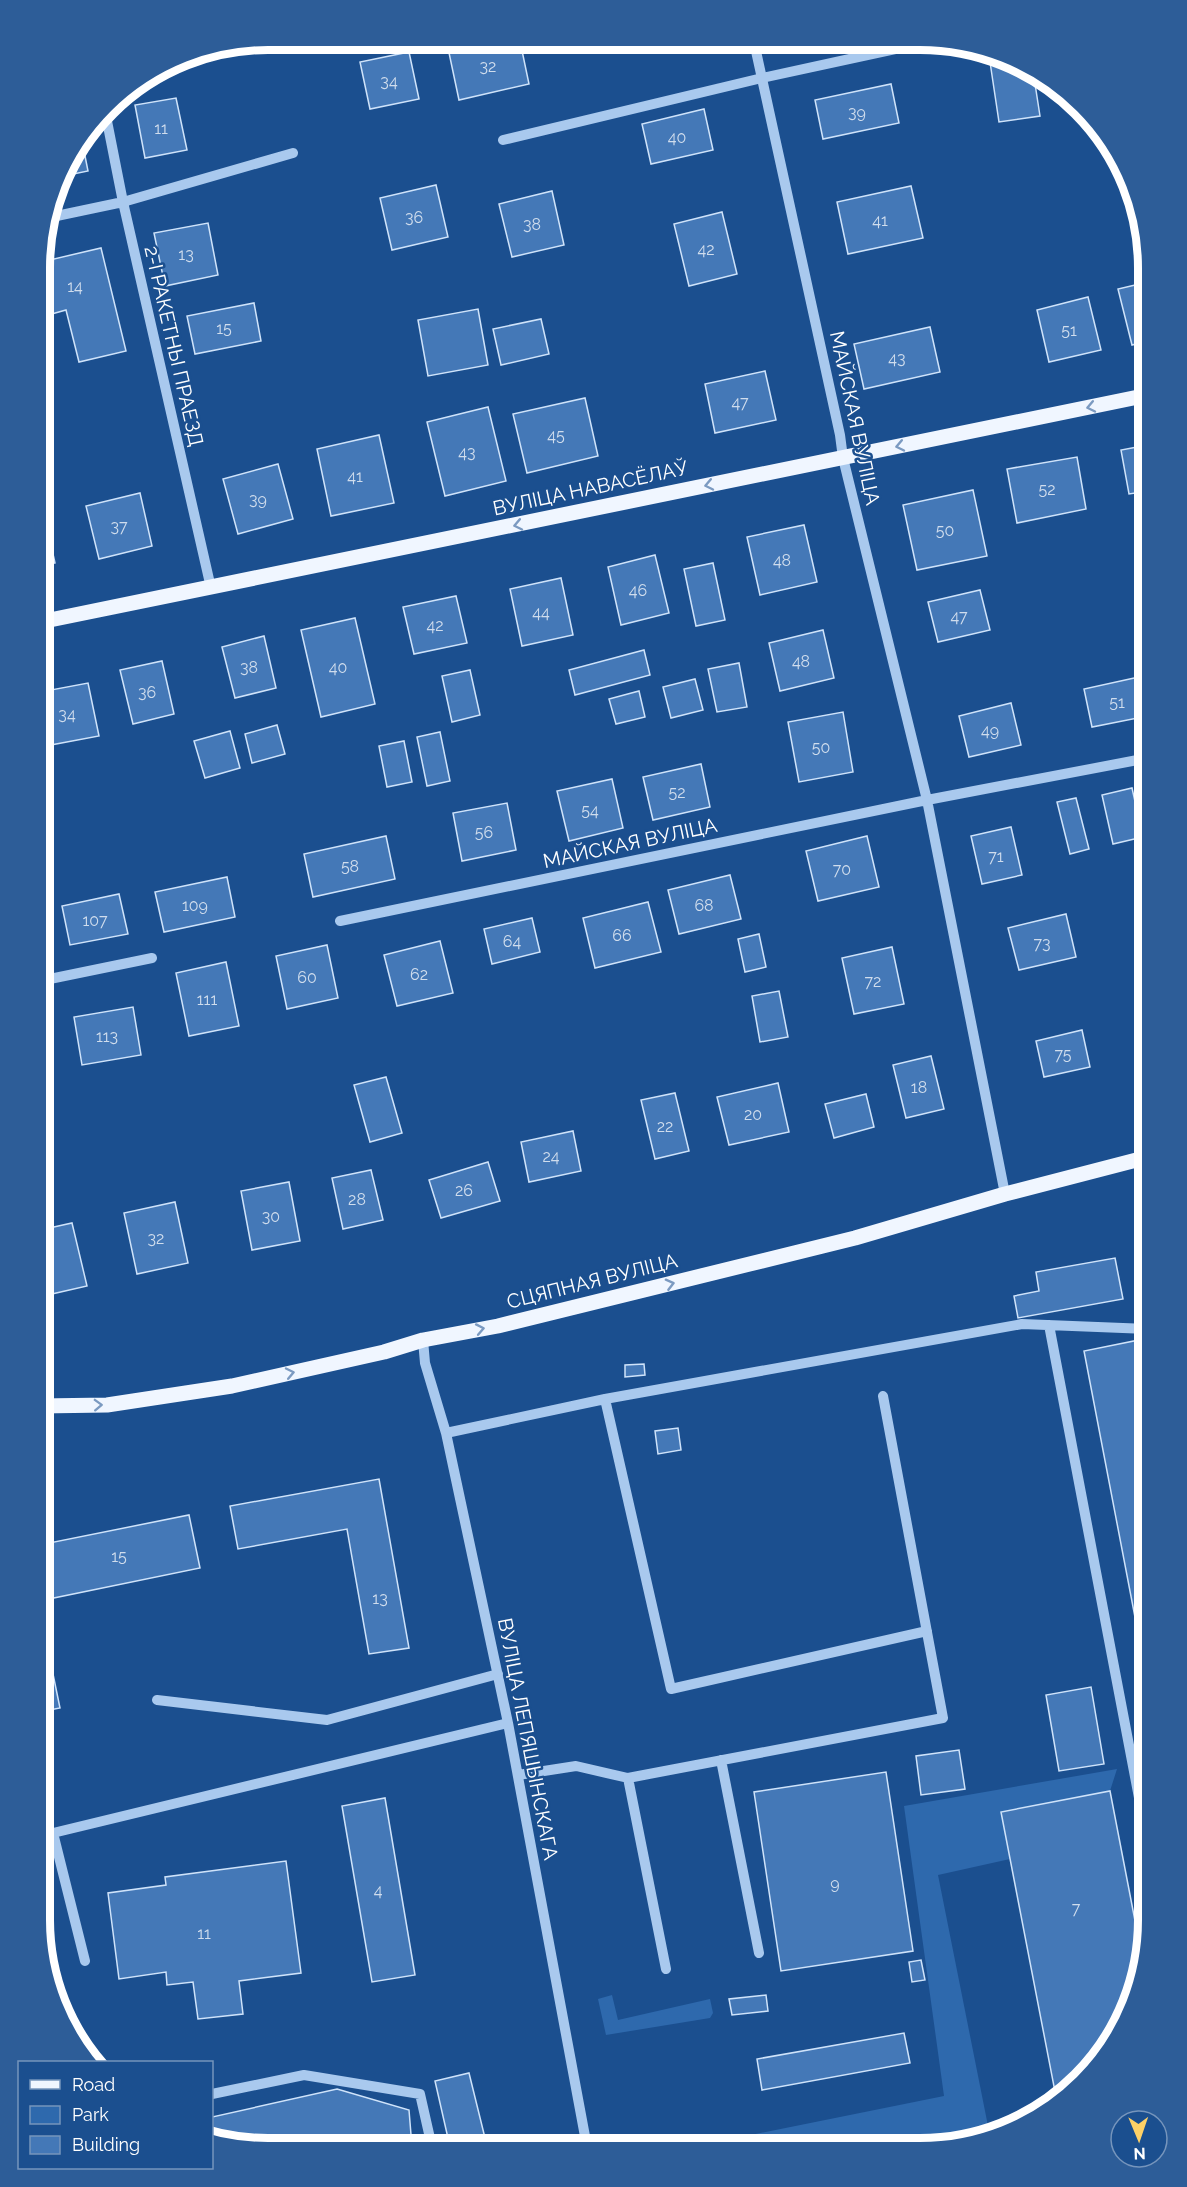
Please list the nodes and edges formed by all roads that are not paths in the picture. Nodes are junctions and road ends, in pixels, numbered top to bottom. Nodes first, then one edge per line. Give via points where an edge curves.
1 (756, 50) edge
2 (891, 50) edge
3 (762, 78) junction
4 (107, 120) edge
5 (502, 140) dead end
6 (293, 153) dead end
7 (123, 202) junction
8 (56, 216) edge
9 (1138, 397) edge
10 (843, 458) junction
11 (211, 588) junction
12 (50, 620) edge
13 (1138, 760) edge
14 (927, 800) junction
15 (340, 921) dead end
16 (152, 958) dead end
17 (50, 979) edge
18 (1138, 1161) edge
19 (1005, 1194) junction
20 (1049, 1325) junction
21 (1138, 1329) edge
22 (423, 1340) junction
23 (883, 1396) dead end
24 (605, 1399) junction
25 (50, 1406) edge
26 (446, 1433) junction
27 (927, 1631) junction
28 (498, 1674) junction
29 (157, 1700) dead end
30 (508, 1723) junction
31 (722, 1760) junction
32 (518, 1775) junction
33 (628, 1778) junction
34 (1138, 1792) edge
35 (759, 1953) dead end
36 (84, 1961) dead end
37 (666, 1969) dead end
38 (213, 2094) edge
39 (430, 2138) edge
40 (585, 2138) edge

1 - 3 street, МАЙСКАЯ ВУЛІЦА
2 - 3 street
3 - 5 street
3 - 10 street, МАЙСКАЯ ВУЛІЦА
4 - 7 street, 2-І РАКЕТНЫ ПРАЕЗД
6 - 7 street
7 - 8 street
7 - 11 street, 2-І РАКЕТНЫ ПРАЕЗД
9 -> 10 main road, ВУЛІЦА НАВАСЁЛАЎ
10 -> 11 main road, ВУЛІЦА НАВАСЁЛАЎ
10 - 14 street, МАЙСКАЯ ВУЛІЦА
11 - 12 main road, ВУЛІЦА НАВАСЁЛАЎ
13 - 14 street, МАЙСКАЯ ВУЛІЦА
14 - 15 street, МАЙСКАЯ ВУЛІЦА
14 - 19 street, МАЙСКАЯ ВУЛІЦА
16 - 17 street
18 - 19 main road, СЦЯПНАЯ ВУЛІЦА
22 -> 19 main road, СЦЯПНАЯ ВУЛІЦА via 498,1326 855,1238
20 - 21 street
20 - 24 street via 1022,1324
20 - 34 street
25 -> 22 main road, СЦЯПНАЯ ВУЛІЦА via 106,1405 232,1386
22 - 26 street, ВУЛІЦА ЛЕПЯШЫНСКАГА via 425,1364
23 - 27 street
24 - 26 street
24 - 27 street via 671,1689
26 - 28 street, ВУЛІЦА ЛЕПЯШЫНСКАГА
27 - 31 street via 943,1718
28 - 29 street via 327,1719
28 - 30 street, ВУЛІЦА ЛЕПЯШЫНСКАГА
30 - 32 street, ВУЛІЦА ЛЕПЯШЫНСКАГА
30 - 36 street via 53,1833
31 - 33 street
31 - 35 street
32 - 33 street via 576,1766
32 - 40 street, ВУЛІЦА ЛЕПЯШЫНСКАГА
33 - 37 street
38 - 39 street via 304,2075 420,2094

